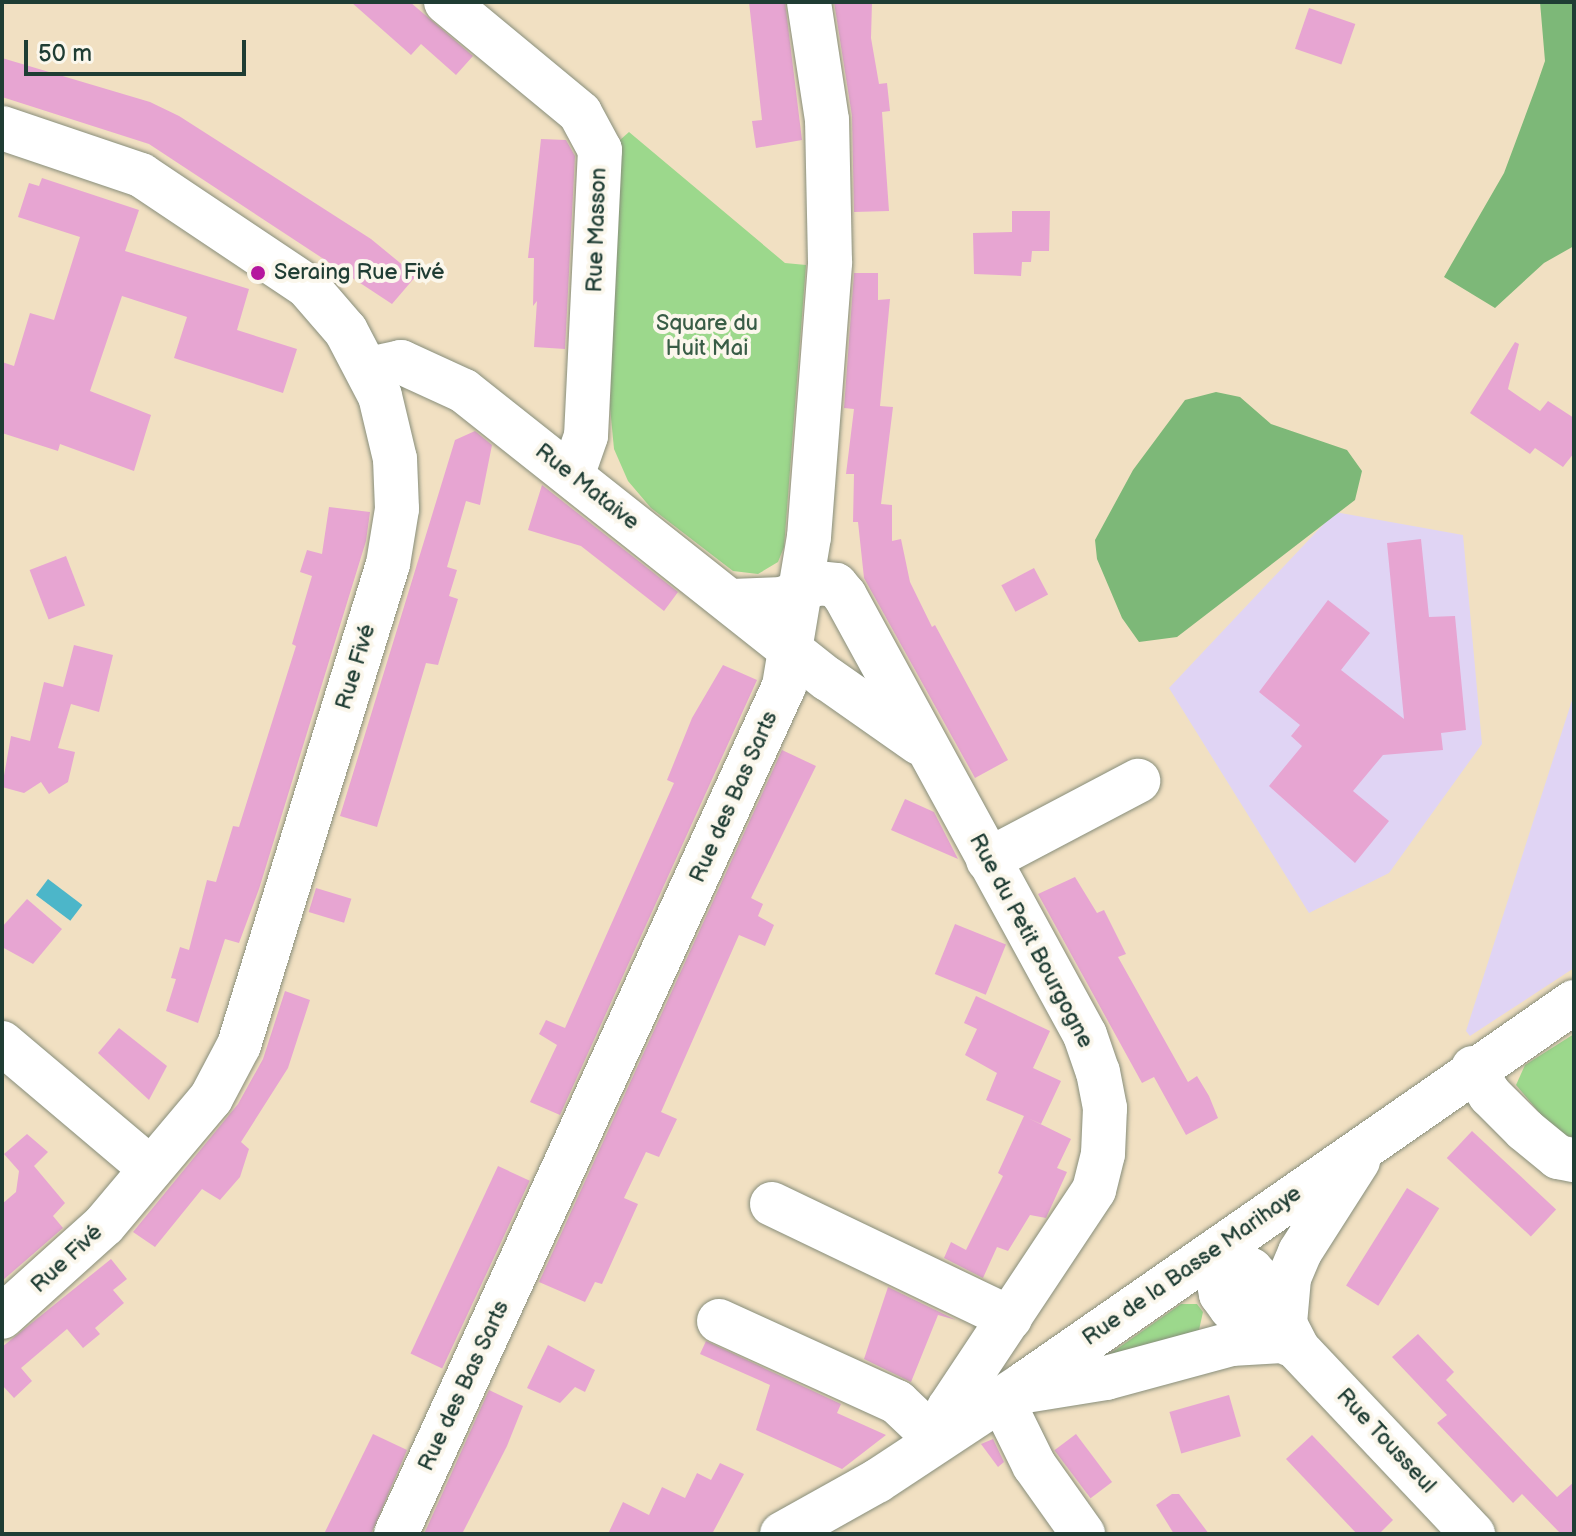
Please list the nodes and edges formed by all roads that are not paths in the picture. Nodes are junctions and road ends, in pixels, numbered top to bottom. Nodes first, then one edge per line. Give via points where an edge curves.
1 (446, 2) edge
2 (809, 2) edge
3 (2, 128) edge
4 (369, 369) junction
5 (572, 476) junction
6 (802, 592) junction
7 (732, 601) junction
8 (792, 647) junction
9 (927, 749) junction
10 (1138, 781) dead end
11 (988, 860) junction
12 (1574, 1002) edge
13 (2, 1043) edge
14 (1473, 1068) junction
15 (1375, 1137) junction
16 (1574, 1160) edge
17 (151, 1169) junction
18 (772, 1204) dead end
19 (1213, 1253) junction
20 (2, 1317) edge
21 (1010, 1318) junction
22 (719, 1321) dead end
23 (1288, 1337) junction
24 (1005, 1396) junction
25 (944, 1436) junction
26 (396, 1534) edge
27 (782, 1534) edge
28 (1083, 1534) edge
29 (1473, 1534) edge

1 - 5 street, Rue Masson via 580,113 600,150 586,436
2 - 6 street, Rue des Bas Sarts via 831,197 829,281
3 - 4 street, Rue Fivé via 141,175 210,217 308,287 338,319
4 - 5 street, Rue Mataive via 393,361 438,375
4 - 17 street, Rue Fivé via 390,426 395,459 397,509 388,564 239,1045 211,1098
5 - 7 street, Rue Mataive
6 - 7 street via 770,601
6 - 8 street, Rue des Bas Sarts
6 - 9 street, Rue du Petit Bourgogne via 828,583 845,596
7 - 8 street, Rue Mataive
8 - 9 street, Rue du Petit Bourgogne
8 - 26 street, Rue des Bas Sarts via 776,707
9 - 11 street, Rue du Petit Bourgogne
10 - 11 street
11 - 21 street, Rue du Petit Bourgogne via 1085,1035 1105,1108 1103,1154 1094,1190
12 - 14 street, Rue de la Basse Marihaye
13 - 17 street
14 - 15 street, Rue de la Basse Marihaye
14 - 16 street via 1490,1095 1525,1130 1558,1157
15 - 19 street, Rue de la Basse Marihaye
15 - 23 street, Rue de la Basse Marihaye via 1300,1252 1289,1278
17 - 20 street, Rue Fivé via 81,1248
18 - 21 street
19 - 23 street, Rue Tousseul via 1251,1270
19 - 24 street, Rue de la Basse Marihaye
21 - 25 street, Rue du Petit Bourgogne via 949,1408
22 - 25 street via 897,1402
23 - 24 street, Rue de la Basse Marihaye via 1231,1344 1106,1378
23 - 29 street, Rue Tousseul
24 - 25 street, Rue de la Basse Marihaye
24 - 28 street via 1034,1465
25 - 27 street, Rue de la Basse Marihaye via 839,1505

